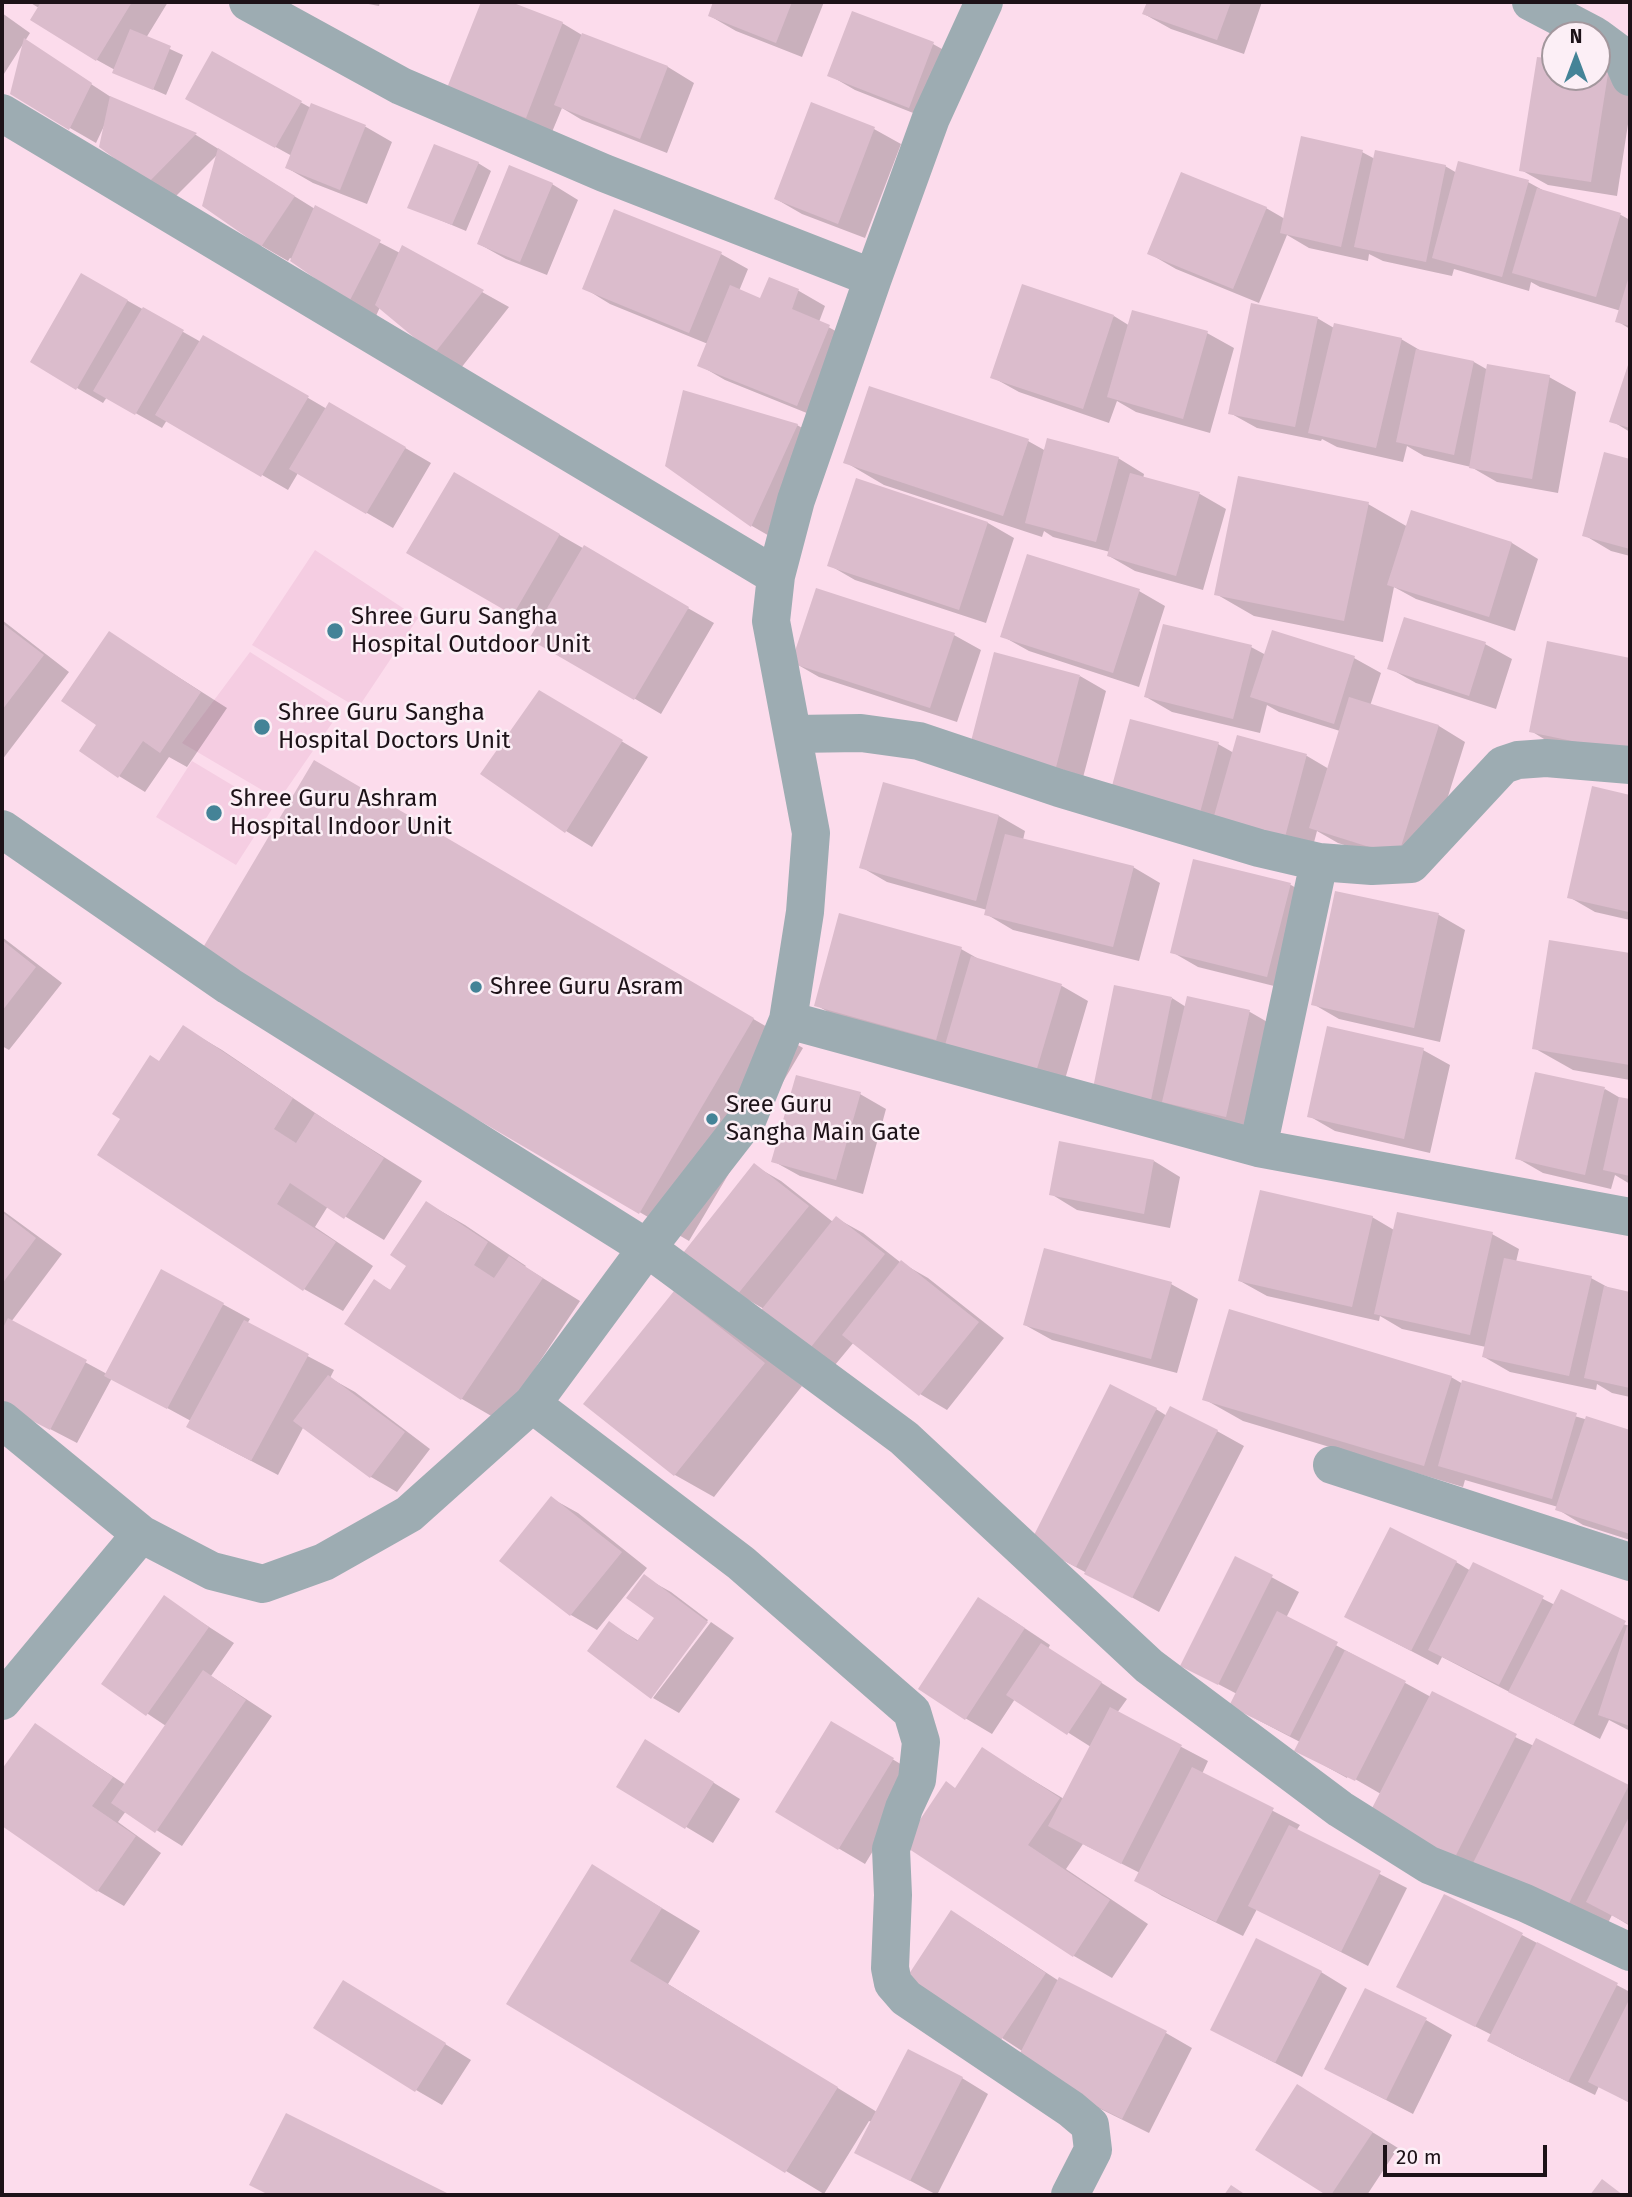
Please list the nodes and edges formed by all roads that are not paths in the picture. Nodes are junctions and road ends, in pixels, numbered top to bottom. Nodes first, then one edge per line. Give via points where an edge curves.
1 (248, 2) edge
2 (984, 2) edge
3 (1531, 2) edge
4 (1567, 21) edge
5 (1611, 47) edge
6 (1630, 77) edge
7 (2, 113) edge
8 (873, 278) junction
9 (776, 576) junction
10 (794, 734) junction
11 (1630, 765) edge
12 (2, 829) edge
13 (1319, 862) junction
14 (788, 1020) junction
15 (1258, 1148) junction
16 (1630, 1217) edge
17 (647, 1248) junction
18 (532, 1404) junction
19 (2, 1420) edge
20 (1332, 1465) dead end
21 (141, 1534) junction
22 (1630, 1562) edge
23 (2, 1700) edge
24 (1630, 1952) edge
25 (1070, 2195) edge

1 - 8 street via 401,86 604,173
2 - 8 street via 931,118
3 - 4 street
5 - 6 street via 1620,54
7 - 9 street
8 - 9 street via 796,500
9 - 10 street via 771,621
10 - 13 street via 861,733 919,741 1072,792
10 - 14 street via 811,833 805,912
11 - 13 street via 1518,760 1503,765 1411,864
12 - 17 street via 229,986
13 - 15 street
14 - 15 street
14 - 17 street via 748,1118
15 - 16 street
17 - 18 street
17 - 24 street via 904,1438 1149,1666 1340,1809 1429,1865
18 - 21 street via 409,1514 324,1562 264,1584 212,1571
18 - 25 street via 741,1563 912,1712 921,1742 917,1780 891,1849 893,1983 906,1998 1090,2124 1093,2150
19 - 21 street
20 - 22 street
21 - 23 street

